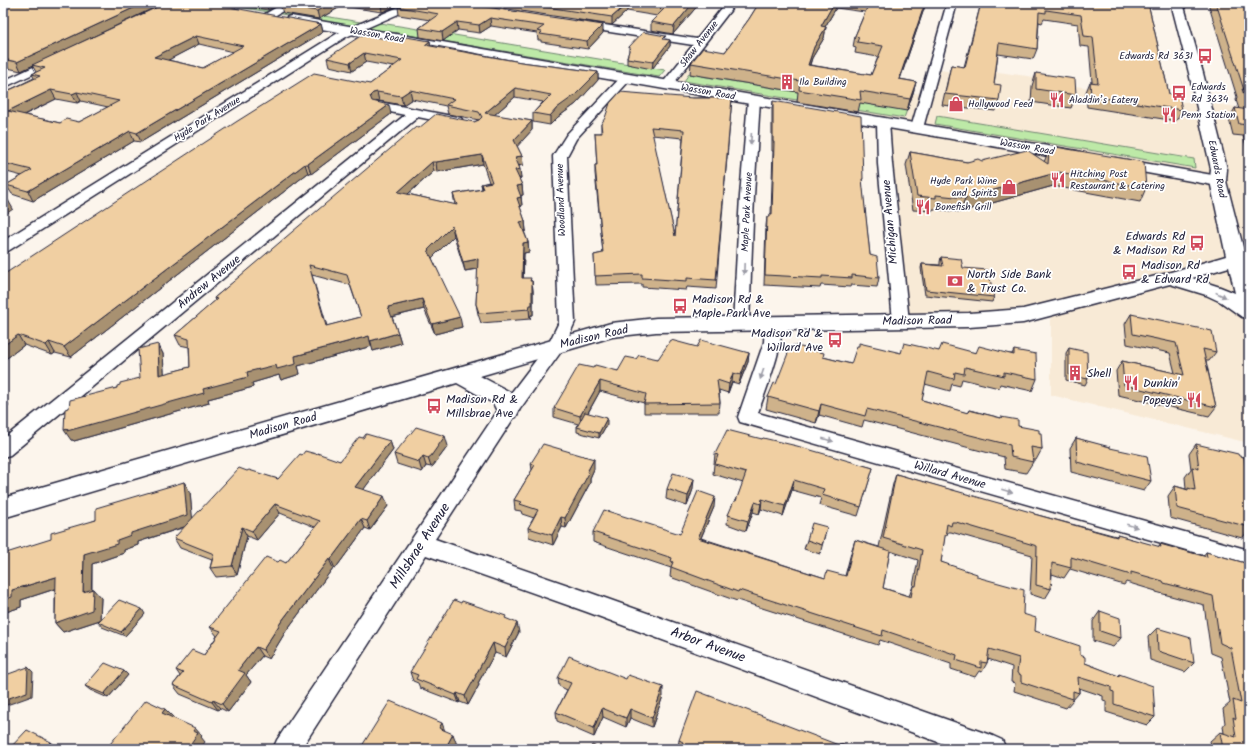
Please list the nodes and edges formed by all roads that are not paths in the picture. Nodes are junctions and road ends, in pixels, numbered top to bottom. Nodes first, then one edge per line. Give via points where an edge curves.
1 (291, 3) edge
2 (416, 3) edge
3 (732, 3) edge
4 (952, 3) edge
5 (1177, 3) edge
6 (255, 14) edge
7 (268, 16) junction
8 (570, 23) edge
9 (353, 30) junction
10 (700, 44) junction
11 (65, 55) edge
12 (626, 78) junction
13 (3, 85) edge
14 (667, 85) junction
15 (754, 100) junction
16 (379, 106) edge
17 (415, 113) junction
18 (882, 122) junction
19 (468, 124) edge
20 (917, 128) junction
21 (1218, 181) junction
22 (3, 248) edge
23 (1242, 257) edge
24 (1171, 278) junction
25 (1249, 312) edge
26 (901, 321) junction
27 (774, 323) junction
28 (742, 324) junction
29 (557, 345) junction
30 (459, 374) junction
31 (508, 411) junction
32 (3, 450) edge
33 (3, 508) edge
34 (422, 544) junction
35 (1249, 559) edge
36 (286, 749) edge
37 (993, 749) edge

1 - 7 street
2 - 9 street, Hyde Park Avenue
3 - 10 street, Shaw Avenue
4 - 20 street
5 - 21 main road, Edwards Road via 1218,165
6 - 7 main road, Wasson Road
7 - 9 main road, Wasson Road
8 - 10 street
9 - 12 main road, Wasson Road
9 - 22 street, Hyde Park Avenue
10 - 14 street, Shaw Avenue
11 - 13 street
12 - 14 main road, Wasson Road
12 - 29 street, Woodland Avenue via 571,137 560,156 567,322
14 - 15 main road, Wasson Road
15 - 18 main road, Wasson Road
15 -> 28 street, Maple Park Avenue
16 - 17 street
17 - 19 street
17 - 32 street, Andrew Avenue
18 - 20 main road, Wasson Road
18 - 26 street, Michigan Avenue via 884,164
20 - 21 main road, Wasson Road
21 - 23 main road, Edwards Road
23 - 24 main road, Madison Road
23 - 25 main road, Edwards Road
24 -> 25 main road via 1213,291
24 - 26 main road, Madison Road via 1023,316
26 - 27 main road, Madison Road
27 - 28 main road, Madison Road
27 -> 35 street, Willard Avenue via 773,342 747,417
28 - 29 main road, Madison Road via 656,325 611,330
29 - 30 main road, Madison Road
29 - 31 street, Millsbrae Avenue
30 - 31 main road via 502,398
30 - 33 main road, Madison Road
31 - 34 street, Millsbrae Avenue
34 - 36 street, Millsbrae Avenue
34 - 37 street, Arbor Avenue

